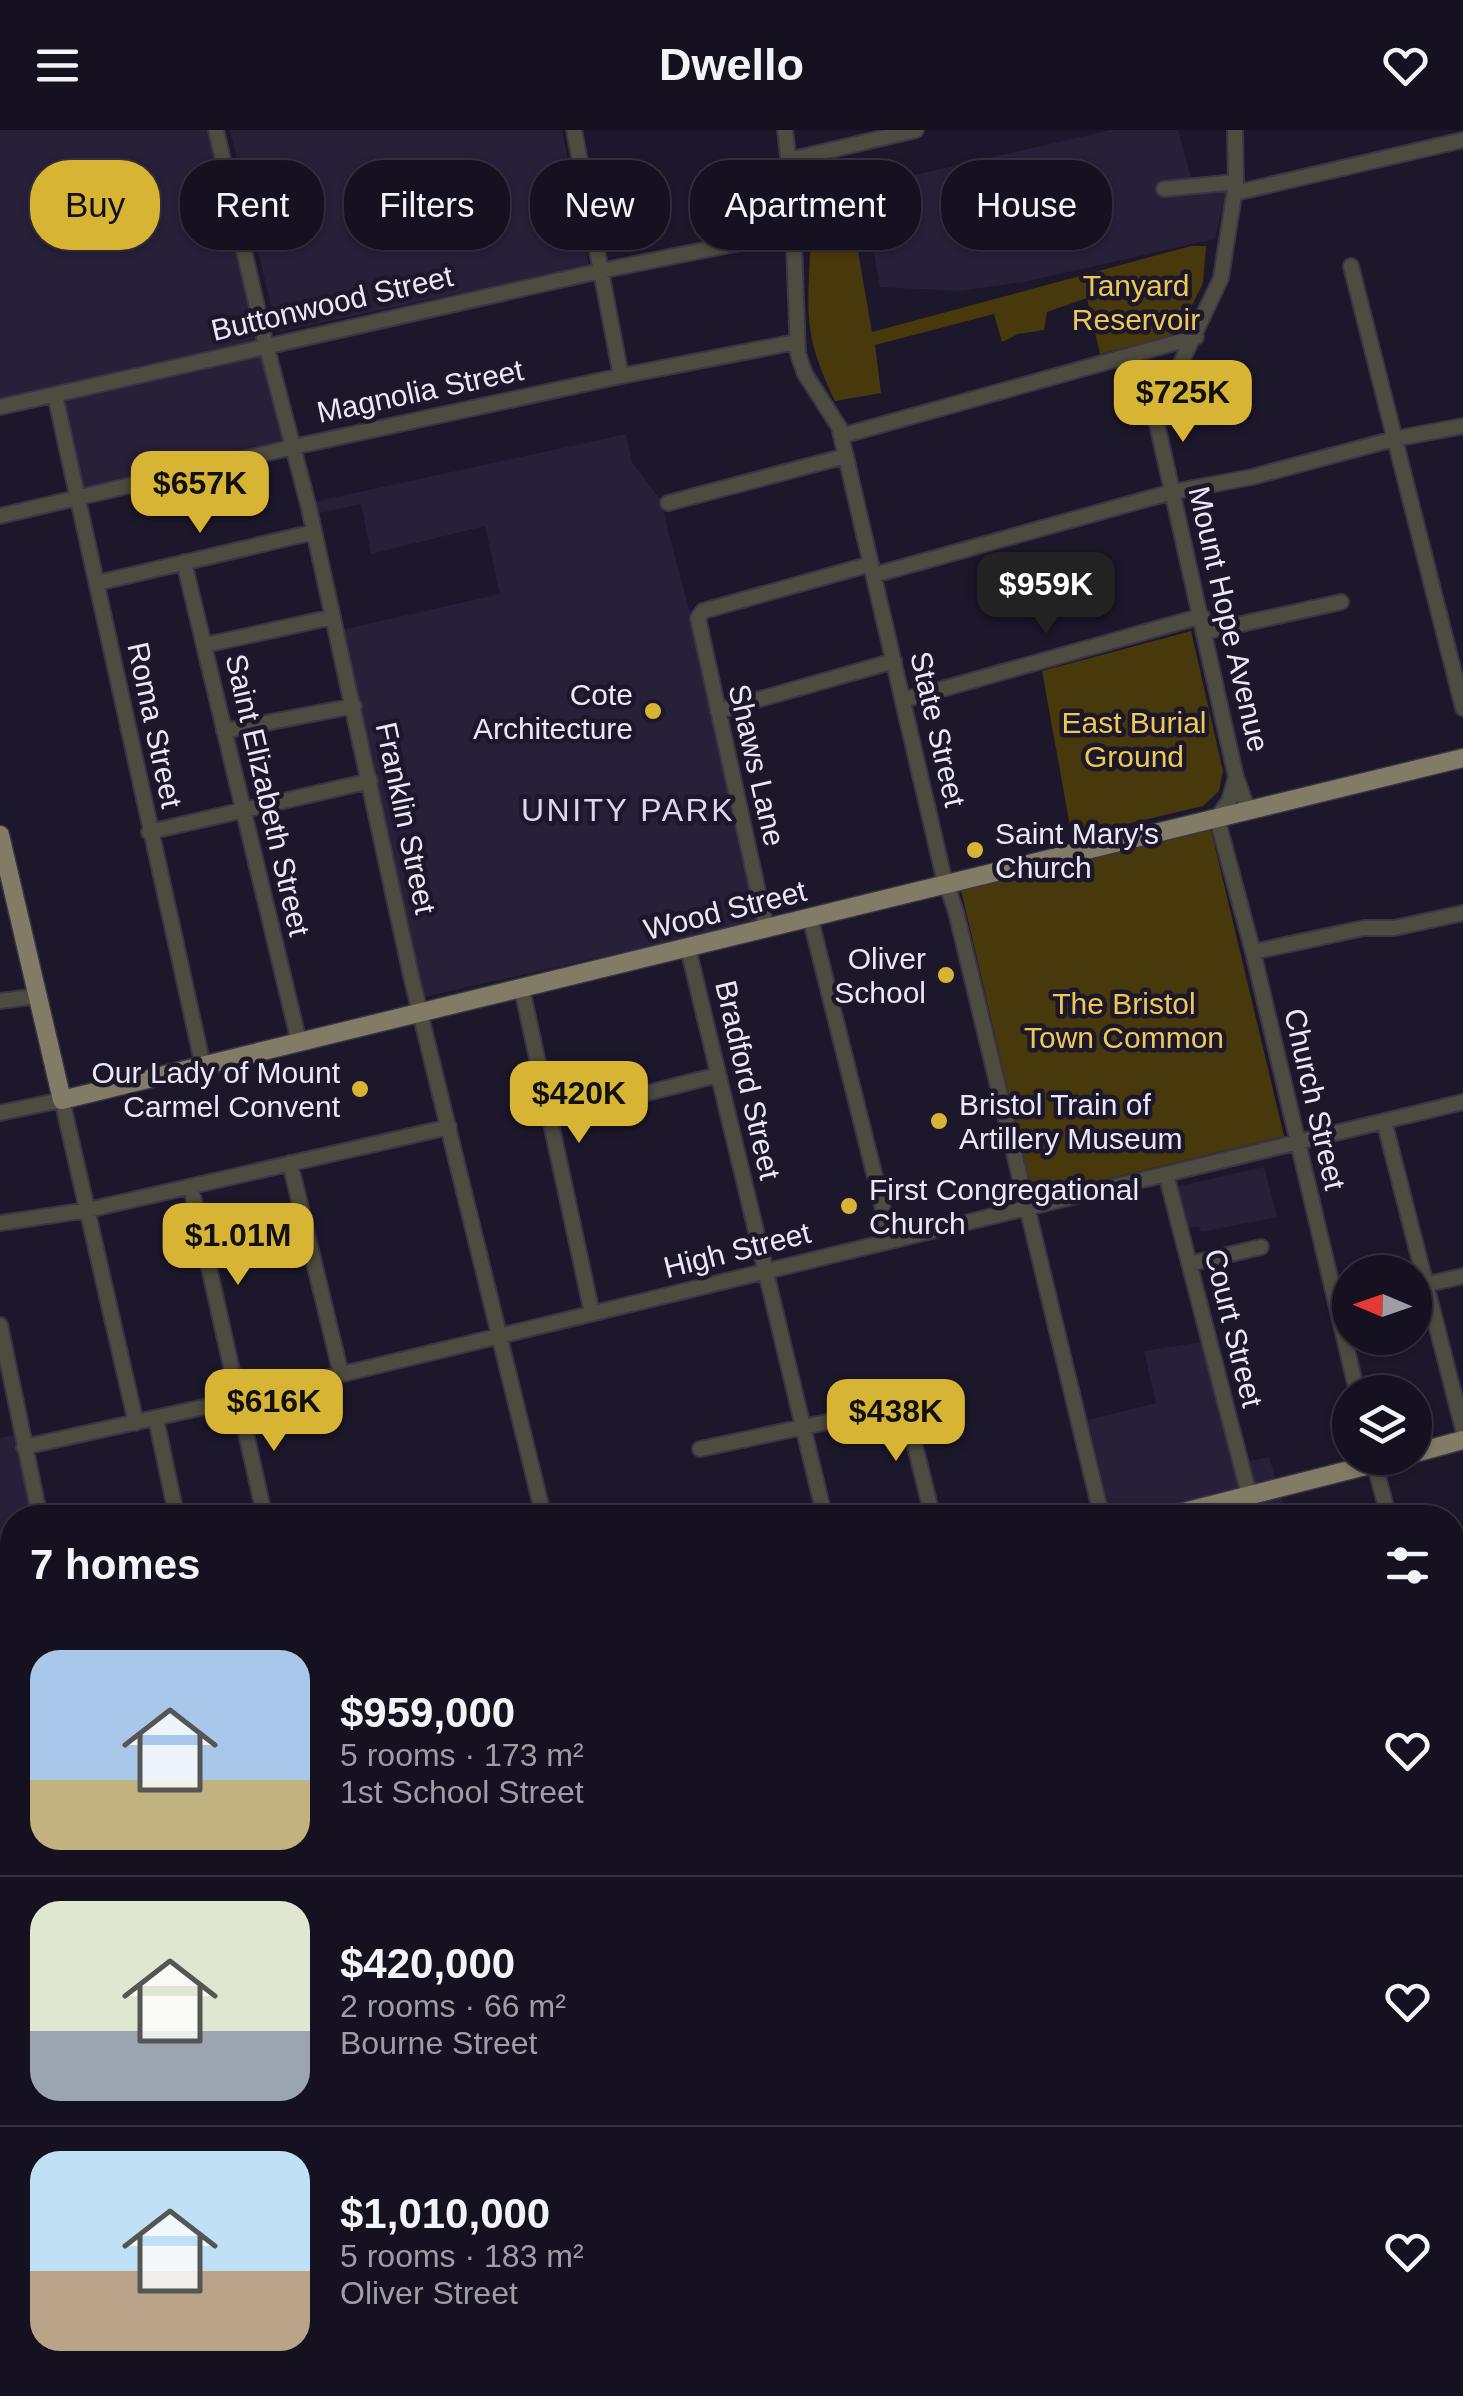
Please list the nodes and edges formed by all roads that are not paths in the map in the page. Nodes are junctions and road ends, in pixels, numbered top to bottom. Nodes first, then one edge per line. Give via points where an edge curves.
1 (216, 130) edge
2 (574, 130) edge
3 (785, 130) edge
4 (916, 130) edge
5 (1235, 130) edge
6 (1463, 140) edge
7 (789, 160) joint
8 (1235, 188) junction
9 (1164, 189) dead end
10 (704, 250) edge
11 (794, 250) edge
12 (1351, 266) dead end
13 (600, 271) junction
14 (1196, 337) junction
15 (796, 342) junction
16 (266, 346) junction
17 (620, 376) junction
18 (55, 395) junction
19 (0, 407) edge
20 (1463, 426) edge
21 (841, 436) junction
22 (1394, 439) junction
23 (293, 447) junction
24 (846, 456) junction
25 (1172, 492) junction
26 (78, 498) junction
27 (668, 503) dead end
28 (0, 516) edge
29 (314, 532) junction
30 (184, 562) junction
31 (873, 569) junction
32 (97, 583) junction
33 (1341, 602) dead end
34 (333, 617) junction
35 (1204, 624) junction
36 (205, 646) junction
37 (894, 660) junction
38 (903, 700) junction
39 (354, 706) junction
40 (1463, 708) edge
41 (718, 711) junction
42 (224, 732) junction
43 (1463, 758) edge
44 (1236, 777) junction
45 (370, 780) junction
46 (1248, 810) junction
47 (242, 811) junction
48 (1217, 818) junction
49 (149, 832) junction
50 (0, 835) edge
51 (947, 884) junction
52 (1463, 913) edge
53 (810, 917) junction
54 (766, 928) junction
55 (688, 948) junction
56 (1253, 952) junction
57 (522, 989) junction
58 (38, 996) junction
59 (0, 1002) edge
60 (421, 1012) junction
61 (299, 1042) junction
62 (203, 1066) junction
63 (718, 1075) junction
64 (62, 1100) junction
65 (1463, 1102) edge
66 (596, 1106) dead end
67 (0, 1113) edge
68 (1384, 1121) junction
69 (449, 1126) junction
70 (1296, 1142) junction
71 (290, 1163) junction
72 (1166, 1174) junction
73 (191, 1187) junction
74 (1027, 1208) junction
75 (88, 1210) junction
76 (0, 1223) edge
77 (891, 1241) junction
78 (1261, 1246) dead end
79 (1413, 1255) edge
80 (1189, 1264) junction
81 (1332, 1268) edge
82 (766, 1271) junction
83 (1463, 1276) edge
84 (1432, 1283) edge
85 (592, 1313) junction
86 (0, 1326) edge
87 (1432, 1326) edge
88 (498, 1336) junction
89 (341, 1374) junction
90 (240, 1399) junction
91 (156, 1419) junction
92 (136, 1423) junction
93 (803, 1427) junction
94 (1463, 1429) edge
95 (1463, 1440) edge
96 (24, 1447) junction
97 (1432, 1448) edge
98 (700, 1449) dead end
99 (1332, 1472) edge
100 (1378, 1475) edge
101 (1249, 1496) junction
102 (37, 1505) edge
103 (174, 1505) edge
104 (262, 1505) edge
105 (541, 1505) edge
106 (822, 1505) edge
107 (930, 1505) edge
108 (1099, 1505) edge
109 (1213, 1505) edge
110 (1251, 1505) edge
111 (1385, 1505) edge

1 - 16 street, Franklin Street
2 - 13 street
3 - 7 street, State Street
4 - 7 street
5 - 8 street, Mount Hope Avenue
6 - 8 street
8 - 9 street
8 - 14 street, Mount Hope Avenue via 1222,278
10 - 13 street, Buttonwood Street
11 - 15 street, State Street
12 - 22 street
13 - 16 street, Buttonwood Street
13 - 17 street
14 - 21 street
14 - 25 street, Mount Hope Avenue via 1157,418
15 - 17 street, Magnolia Street
15 - 21 street, State Street via 801,366
16 - 18 street, Buttonwood Street
16 - 23 street, Franklin Street
17 - 23 street, Magnolia Street
18 - 19 street, Buttonwood Street
18 - 26 street, Roma Street
20 - 22 street
21 - 24 street, State Street
22 - 25 street
22 - 40 street
23 - 26 street, Magnolia Street
23 - 29 street, Franklin Street
24 - 27 street
24 - 31 street, State Street
25 - 31 street
25 - 35 street, Mount Hope Avenue
26 - 28 street, Magnolia Street
26 - 32 street, Roma Street
29 - 30 street
29 - 34 street, Franklin Street
30 - 32 street
30 - 36 street, Saint Elizabeth Street
31 - 37 street, State Street
31 - 41 street, Shaws Lane via 699,614
32 - 49 street, Roma Street
33 - 35 street
34 - 36 street
34 - 39 street, Franklin Street
35 - 38 street
35 - 44 street, Mount Hope Avenue
36 - 42 street, Saint Elizabeth Street
37 - 38 street, State Street
37 - 41 street
38 - 51 street, State Street
39 - 42 street
39 - 45 street, Franklin Street
41 - 54 street, Shaws Lane
42 - 47 street, Saint Elizabeth Street
43 - 46 main road, Wood Street
44 - 46 street, Mount Hope Avenue
44 - 48 street, Mount Hope Avenue
45 - 47 street
45 - 60 street, Franklin Street
46 - 48 main road, Wood Street
47 - 49 street
47 - 61 street, Saint Elizabeth Street
48 - 51 main road, Wood Street
48 - 56 street, Church Street
49 - 62 street, Roma Street
50 - 58 main road
51 - 53 main road, Wood Street
51 - 74 street, State Street
52 - 56 street
53 - 54 main road, Wood Street
53 - 77 street
54 - 55 main road, Wood Street
55 - 57 main road, Wood Street
55 - 63 street, Bradford Street
56 - 70 street, Church Street
57 - 60 main road, Wood Street
57 - 85 street
58 - 59 street
58 - 64 main road
60 - 61 main road, Wood Street
60 - 69 street, Franklin Street
61 - 62 main road, Wood Street
62 - 64 main road, Wood Street
63 - 66 street
63 - 82 street, Bradford Street
64 - 67 street, Wood Street
64 - 75 street
65 - 68 street, High Street
68 - 70 street, High Street
68 - 79 street
69 - 71 street
69 - 88 street, Franklin Street
70 - 72 street, High Street
70 - 81 street, Church Street
71 - 73 street
71 - 89 street
72 - 74 street, High Street
72 - 80 street, Court Street
73 - 75 street
73 - 90 street
74 - 77 street, High Street
74 - 108 street, State Street
75 - 76 street
75 - 92 street
77 - 82 street, High Street
78 - 80 street
80 - 101 street, Court Street
82 - 85 street, High Street
82 - 93 street, Bradford Street
83 - 84 street
85 - 88 street, High Street
86 - 96 street
87 - 94 street
88 - 89 street, High Street
88 - 105 street, Franklin Street
89 - 90 street, High Street
90 - 91 street, High Street
90 - 104 street
91 - 92 street, High Street
91 - 103 street
92 - 96 street, High Street
93 - 98 street
93 - 106 street, Bradford Street
93 - 107 street via 904,1402
95 - 97 main road
96 - 102 street
99 - 101 main road
100 - 111 street
101 - 109 main road
101 - 110 street, Court Street

